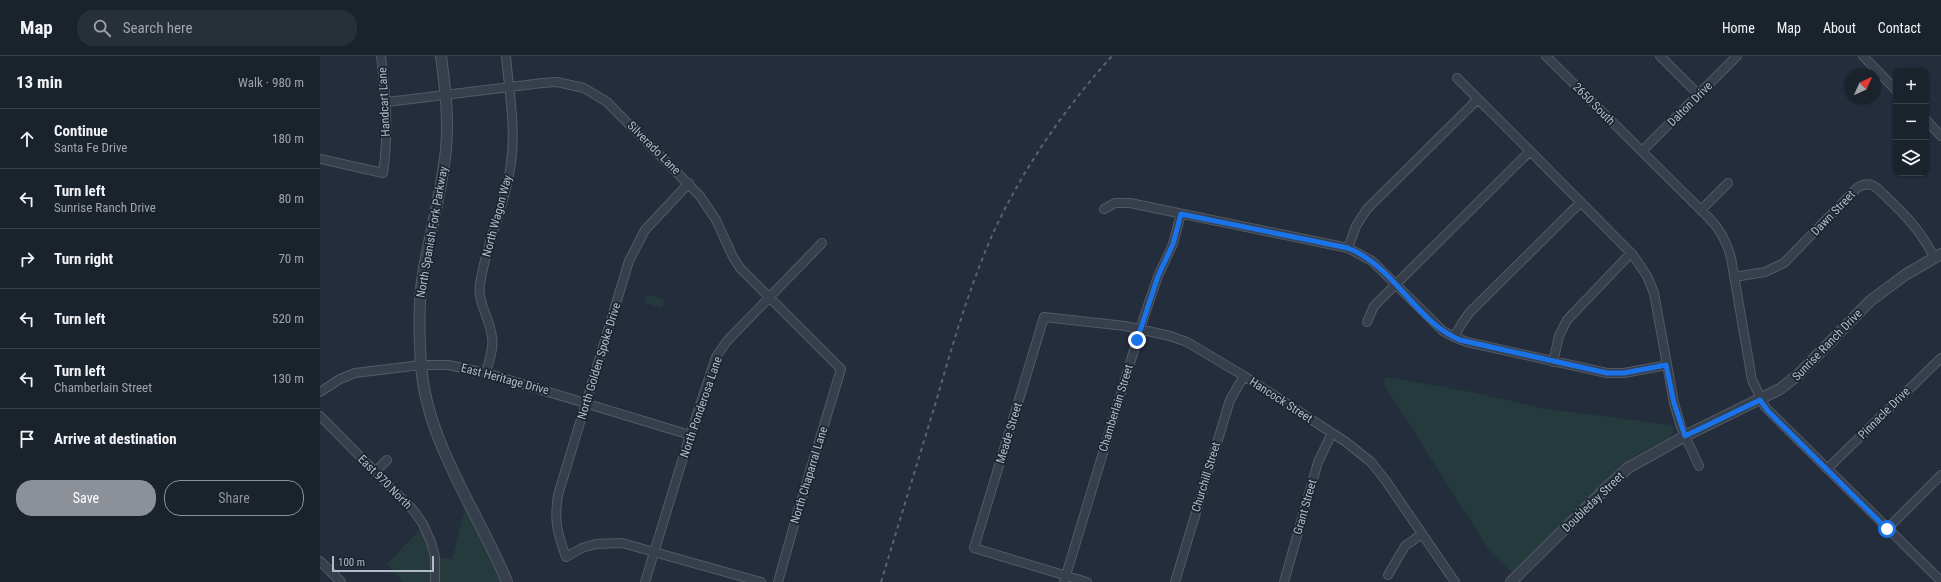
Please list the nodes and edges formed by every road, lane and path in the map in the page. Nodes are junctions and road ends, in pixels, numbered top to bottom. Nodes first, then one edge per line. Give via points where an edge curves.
1 (381, 56) edge
2 (441, 56) edge
3 (506, 56) edge
4 (1546, 56) edge
5 (1660, 56) edge
6 (1737, 56) edge
7 (1863, 56) edge
8 (1457, 78) dead end
9 (509, 87) junction
10 (1893, 87) edge
11 (446, 94) junction
12 (1698, 95) junction
13 (1478, 99) junction
14 (387, 102) junction
15 (1929, 123) edge
16 (1941, 136) edge
17 (1530, 151) junction
18 (1642, 151) junction
19 (320, 159) edge
20 (689, 183) junction
21 (1728, 184) dead end
22 (1581, 202) junction
23 (1104, 209) dead end
24 (1702, 210) junction
25 (1181, 214) junction
26 (822, 243) dead end
27 (1348, 248) junction
28 (1631, 253) junction
29 (1938, 255) edge
30 (1734, 277) junction
31 (1396, 284) junction
32 (769, 297) junction
33 (1044, 317) joint
34 (1367, 322) dead end
35 (1140, 329) junction
36 (1454, 337) junction
37 (1941, 358) edge
38 (1553, 362) junction
39 (421, 365) junction
40 (1666, 365) junction
41 (841, 369) joint
42 (486, 372) junction
43 (1244, 376) junction
44 (320, 392) edge
45 (1760, 400) junction
46 (586, 402) junction
47 (320, 416) edge
48 (1332, 433) junction
49 (690, 435) junction
50 (1685, 436) junction
51 (387, 460) dead end
52 (1699, 466) dead end
53 (1827, 469) junction
54 (375, 472) junction
55 (1941, 475) edge
56 (1887, 529) junction
57 (1422, 534) junction
58 (655, 551) junction
59 (320, 561) edge
60 (326, 567) junction
61 (434, 570) junction
62 (320, 574) edge
63 (1388, 574) dead end
64 (1064, 579) edge
65 (1941, 581) edge
66 (341, 582) edge
67 (430, 582) edge
68 (435, 582) edge
69 (507, 582) edge
70 (645, 582) edge
71 (761, 582) edge
72 (778, 582) edge
73 (1087, 582) edge
74 (1175, 582) edge
75 (1284, 582) edge
76 (1455, 582) edge
77 (1511, 582) edge

1 - 14 street, Handcart Lane
2 - 11 street, North Spanish Fork Parkway
3 - 9 street, North Wagon Way
4 - 18 street, 2650 South
5 - 12 street
6 - 12 street, Dalton Drive
7 - 10 street
8 - 13 street
9 - 11 street, Silverado Lane
9 - 20 street, Silverado Lane via 557,82 571,84 597,95
9 - 42 street, North Wagon Way via 511,163 479,285 480,302 492,338
11 - 14 street, Silverado Lane
11 - 39 street, North Spanish Fork Parkway via 446,150 423,274 420,304
12 - 18 street, Dalton Drive
13 - 17 street
13 - 27 street via 1367,209 1356,226
14 - 19 street, Handcart Lane via 383,173
15 - 16 street
17 - 22 street
17 - 31 street
18 - 24 street, 2650 South
20 - 32 street, Silverado Lane via 710,209 740,268
20 - 46 street, North Golden Spoke Drive via 654,219 636,244
21 - 24 street
22 - 28 street
22 - 36 street via 1470,312
23 - 25 street via 1115,203 1125,202
24 - 30 street, 2650 South via 1723,237 1729,251
25 - 27 street
25 - 35 street, Chamberlain Street via 1173,244 1158,276
26 - 32 street, North Ponderosa Lane
27 - 31 street via 1372,261
28 - 38 street via 1571,315 1559,336
28 - 40 street via 1643,268 1652,288
29 - 30 street, Dawn Street via 1913,223 1876,186 1866,184 1857,188 1789,259 1778,267
29 - 45 street, Sunrise Ranch Drive via 1885,289 1790,382
30 - 45 street, 2650 South via 1752,380
31 - 34 street via 1374,306
31 - 36 street via 1438,327
32 - 41 street, Silverado Lane
32 - 49 street, North Ponderosa Lane via 727,340 716,357
33 - 35 street, Hancock Street
33 - 64 street, Meade Street via 974,548
35 - 43 street, Hancock Street via 1187,342
35 - 64 street, Chamberlain Street
36 - 38 street
37 - 53 street, Pinnacle Drive
38 - 40 street via 1611,373
39 - 42 street, East Heritage Drive via 455,366
39 - 44 street, East Heritage Drive via 355,373
39 - 69 street, North Spanish Fork Parkway via 428,406 447,456
40 - 50 street via 1674,403
41 - 72 street, North Chaparral Lane
42 - 46 street, East Heritage Drive
43 - 48 street, Hancock Street
43 - 74 street, Churchill Street via 1230,400
45 - 50 street, Sunrise Ranch Drive
45 - 53 street, 2650 South
46 - 49 street, East Heritage Drive
46 - 58 street, North Golden Spoke Drive via 558,495 555,515 566,557 582,548 608,543 635,545
47 - 54 street, East 970 North
48 - 57 street, Hancock Street via 1357,449 1371,462
48 - 75 street, Grant Street via 1318,462
49 - 58 street, North Ponderosa Lane
50 - 52 street
50 - 77 street, Doubleday Street via 1621,474
51 - 54 street
53 - 56 street, 2650 South
54 - 61 street, East 970 North via 414,511 423,524 429,536
55 - 56 street
56 - 65 street, 2650 South
57 - 63 street via 1405,546
57 - 76 street, Hancock Street
58 - 70 street, North Ponderosa Lane
58 - 71 street
59 - 60 street
60 - 62 street
60 - 66 street
61 - 67 street
61 - 68 street
64 - 73 street

